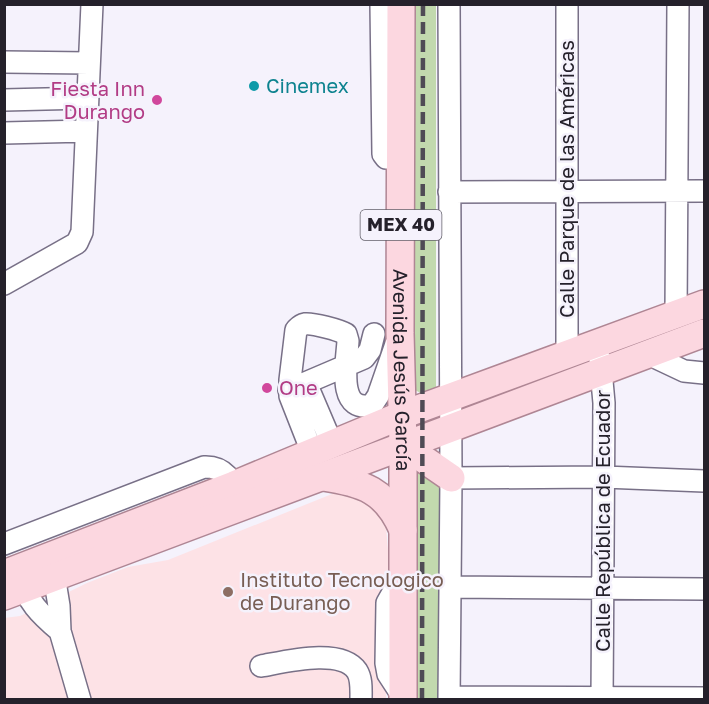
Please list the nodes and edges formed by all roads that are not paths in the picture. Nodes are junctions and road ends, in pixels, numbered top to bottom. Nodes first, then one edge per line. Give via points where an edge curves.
1 (92, 4) edge
2 (381, 4) edge
3 (401, 4) edge
4 (449, 4) edge
5 (567, 4) edge
6 (678, 4) edge
7 (10, 63) edge
8 (89, 63) junction
9 (87, 98) junction
10 (4, 100) edge
11 (86, 131) junction
12 (4, 133) edge
13 (401, 158) junction
14 (677, 191) junction
15 (705, 191) edge
16 (449, 192) junction
17 (566, 192) junction
18 (4, 284) edge
19 (705, 304) edge
20 (676, 314) junction
21 (387, 333) junction
22 (705, 333) edge
23 (596, 344) junction
24 (567, 354) junction
25 (648, 354) junction
26 (346, 367) junction
27 (603, 371) junction
28 (705, 373) edge
29 (298, 387) junction
30 (450, 397) junction
31 (402, 415) junction
32 (451, 428) junction
33 (403, 445) junction
34 (322, 448) junction
35 (322, 477) junction
36 (604, 477) junction
37 (451, 478) junction
38 (705, 481) edge
39 (239, 495) junction
40 (404, 532) junction
41 (4, 543) edge
42 (53, 567) junction
43 (13, 582) edge
44 (450, 587) junction
45 (602, 588) junction
46 (705, 589) edge
47 (60, 632) junction
48 (261, 666) dead end
49 (404, 698) edge
50 (449, 698) edge
51 (602, 698) edge
52 (705, 698) edge
53 (80, 699) edge
54 (362, 699) edge

1 - 8 street
2 - 13 street via 383,154 386,158
3 - 13 main road, Avenida Jesús García / MEX 40
4 - 16 street
5 - 17 street, Calle Parque de las Américas
6 - 14 street
7 - 8 street
8 - 9 street
9 - 10 street
9 - 11 street
11 - 12 street
11 - 18 street via 80,238
13 - 21 main road, Avenida Jesús García / MEX 40
14 - 15 street
14 - 17 street
14 - 20 street
16 - 17 street
16 - 30 street
17 - 24 street, Calle Parque de las Américas
19 - 20 main road
20 - 23 main road
21 - 26 street via 368,354
21 - 26 street via 378,396 372,405 358,404 348,395
21 - 31 main road, Avenida Jesús García / MEX 40
22 - 25 main road
23 - 24 main road
23 - 27 street, Calle República de Ecuador
24 - 30 main road
25 - 27 main road
25 - 28 street via 684,371
26 - 29 street
26 - 29 street via 346,334 303,324 296,330
27 - 32 main road
27 - 36 street, Calle República de Ecuador
29 - 34 street
30 - 31 main road
30 - 32 street
31 - 33 main road, Avenida Jesús García / MEX 40
31 - 34 main road
32 - 33 main road
32 - 37 street
33 - 35 main road
33 - 37 main road
33 - 40 main road, Avenida Jesús García / MEX 40
34 - 39 main road
35 - 39 main road
35 - 40 main road via 362,485 375,492 387,501
36 - 37 street
36 - 38 street
36 - 45 street, Calle República de Ecuador
37 - 44 street
39 - 41 street via 223,471 204,467
39 - 42 main road
40 - 49 main road, Avenida Jesús García / MEX 40
42 - 43 main road
42 - 47 street
43 - 47 street via 38,613
44 - 45 street
44 - 50 street
45 - 46 street
45 - 51 street, Calle República de Ecuador
47 - 53 street
48 - 54 street via 309,658 344,661 356,670
50 - 51 street
51 - 52 street

